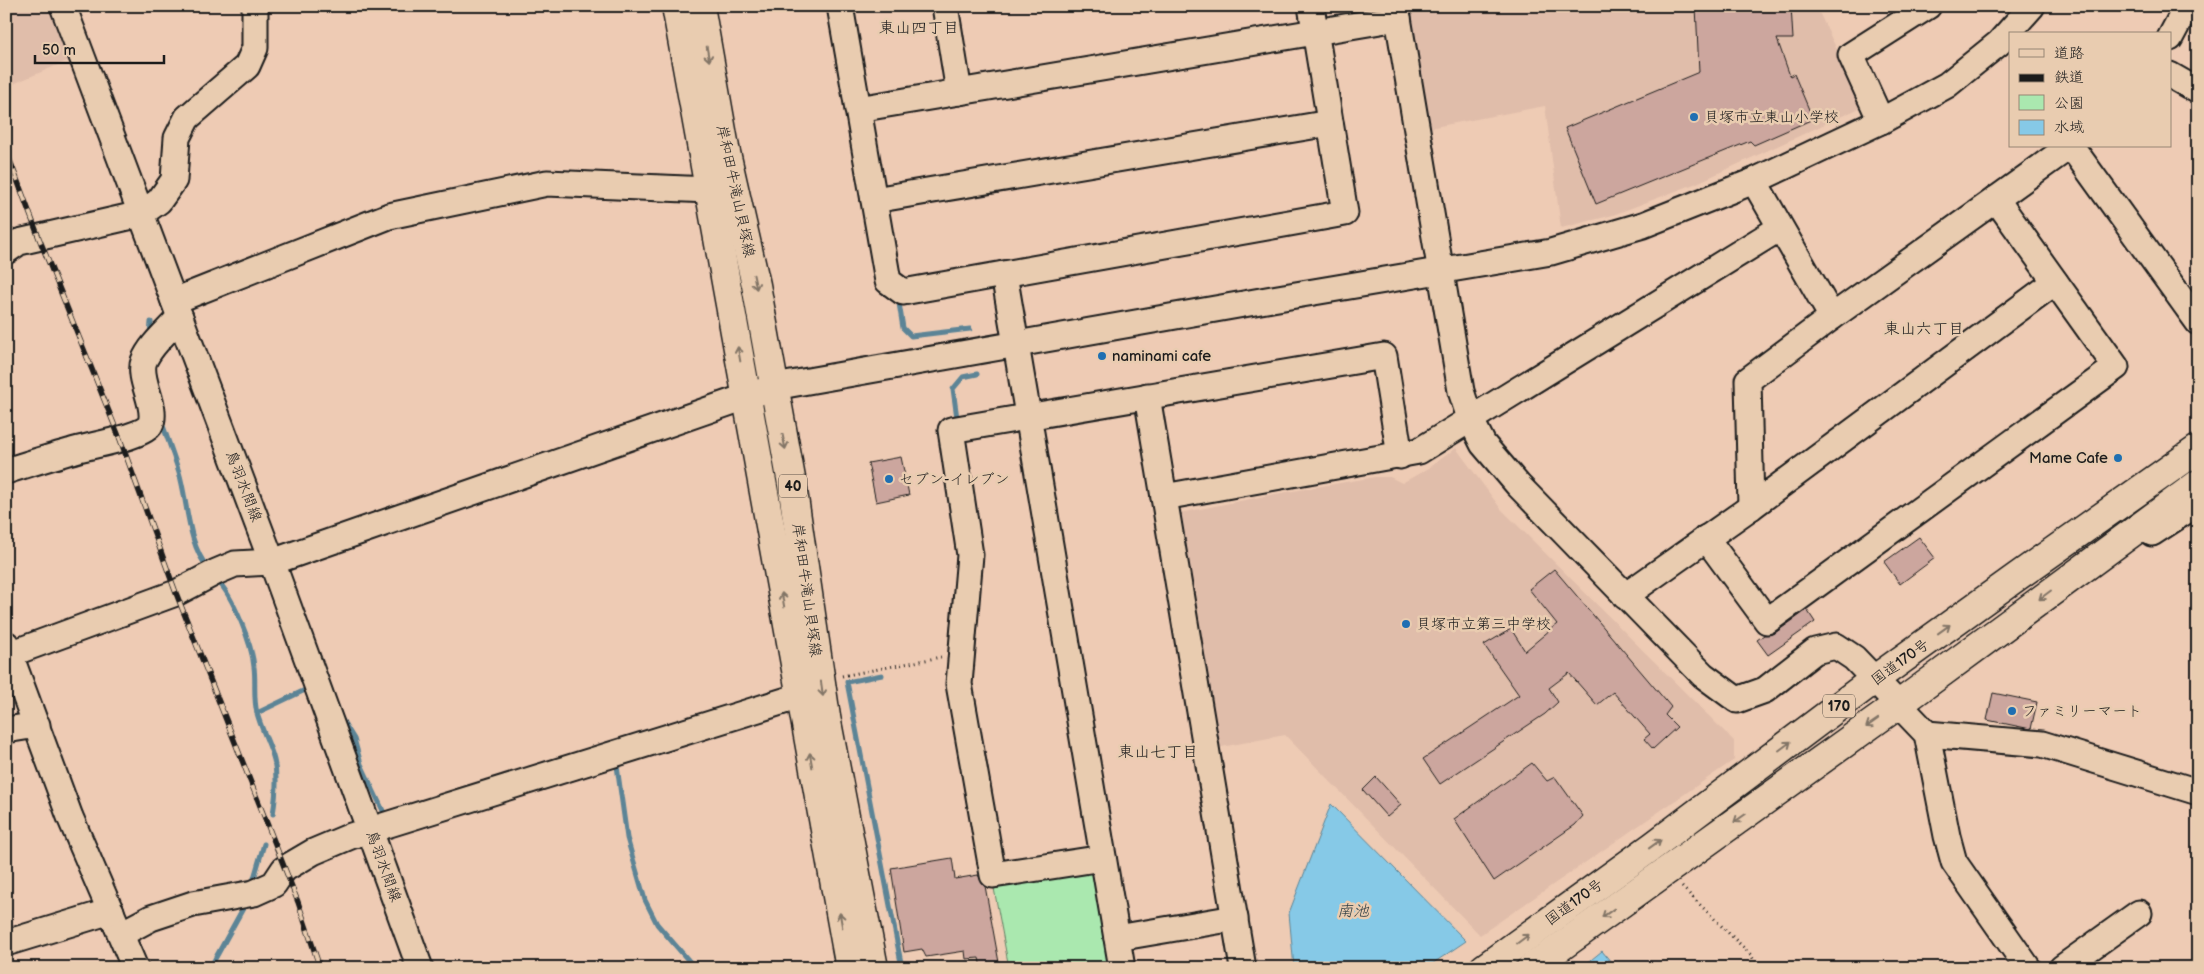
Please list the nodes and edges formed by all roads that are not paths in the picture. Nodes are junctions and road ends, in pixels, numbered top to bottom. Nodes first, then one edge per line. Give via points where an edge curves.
1 (63, 6) edge
2 (255, 6) edge
3 (676, 6) edge
4 (700, 6) edge
5 (840, 6) edge
6 (945, 6) edge
7 (1311, 6) edge
8 (1928, 6) edge
9 (2032, 6) edge
10 (2187, 6) edge
11 (1397, 12) edge
12 (1315, 32) junction
13 (2172, 34) edge
14 (2172, 76) edge
15 (2198, 90) edge
16 (959, 92) junction
17 (858, 109) junction
18 (1881, 121) junction
19 (1330, 123) junction
20 (2067, 148) edge
21 (2072, 148) edge
22 (1754, 181) junction
23 (709, 190) junction
24 (1996, 199) junction
25 (874, 200) junction
26 (141, 214) junction
27 (1780, 228) junction
28 (6, 251) edge
29 (1441, 271) junction
30 (1004, 274) junction
31 (2055, 282) junction
32 (177, 309) junction
33 (2195, 312) edge
34 (1832, 317) junction
35 (1016, 344) junction
36 (774, 387) junction
37 (1147, 396) junction
38 (747, 397) junction
39 (1028, 416) junction
40 (1470, 418) junction
41 (2198, 449) edge
42 (1400, 456) junction
43 (6, 471) edge
44 (2198, 484) edge
45 (1164, 497) junction
46 (2198, 503) edge
47 (1751, 507) junction
48 (1706, 538) junction
49 (272, 562) junction
50 (2067, 579) junction
51 (1625, 596) junction
52 (8, 649) edge
53 (1875, 679) junction
54 (800, 696) junction
55 (1898, 705) junction
56 (37, 725) junction
57 (6, 730) edge
58 (1927, 734) junction
59 (2198, 792) edge
60 (371, 830) junction
61 (1103, 858) junction
62 (110, 911) junction
63 (2139, 913) dead end
64 (1235, 918) junction
65 (120, 934) junction
66 (1117, 938) junction
67 (1570, 940) junction
68 (6, 943) edge
69 (135, 968) edge
70 (420, 968) edge
71 (850, 968) edge
72 (874, 968) edge
73 (1122, 968) edge
74 (1243, 968) edge
75 (1484, 968) edge
76 (1531, 968) edge
77 (1538, 968) edge
78 (2028, 968) edge
79 (2062, 968) edge

1 - 26 street, 鳥羽水間線
2 - 26 street via 255,48 247,66 187,118 177,138 174,180 160,201
3 - 23 main road, 岸和田牛滝山貝塚線 / 40
4 -> 36 main road, 岸和田牛滝山貝塚線 / 40 via 725,148 756,285
5 - 17 street
6 - 16 street
7 - 12 street
8 - 18 street via 1851,55
9 - 18 street via 1999,43 1947,85
10 - 13 street
11 - 12 street
11 - 29 street
12 - 16 street
12 - 19 street
14 - 15 street
16 - 17 street
17 - 25 street
18 - 22 street
19 - 25 street
19 - 30 street via 1345,213
20 - 24 street
21 - 33 street
22 - 27 street
22 - 29 street via 1643,225 1551,252
23 - 32 street via 547,183 389,216
38 -> 23 main road, 岸和田牛滝山貝塚線 / 40
24 - 31 street
24 - 34 street
25 - 30 street via 888,281 903,292
26 - 28 street via 26,233
26 - 32 street, 鳥羽水間線
27 - 34 street
27 - 40 street
29 - 35 street
29 - 40 street via 1461,391
30 - 35 street
31 - 47 street
31 - 48 street via 2116,367 2108,373 1767,621
32 - 43 street via 143,362 152,415 150,425 120,439
32 - 49 street, 鳥羽水間線
34 - 47 street via 1748,380
35 - 36 street
35 - 39 street
36 - 38 street
36 -> 72 main road, 岸和田牛滝山貝塚線 / 40 via 792,484 826,718
37 - 39 street
37 - 42 street via 1384,356
37 - 45 street
38 - 49 street
54 -> 38 main road, 岸和田牛滝山貝塚線 / 40
39 - 61 street
39 - 61 street via 951,430 970,555 959,684 993,875
40 - 42 street via 1419,451
40 - 51 street via 1483,444 1518,486
53 -> 41 main road, 国道170号 / 170
42 - 45 street
44 - 50 main road, 国道170号 / 170
45 - 64 street
46 - 50 street via 2100,569
47 - 48 street
48 - 51 street
49 - 52 street via 235,564 176,593
49 - 60 street, 鳥羽水間線
50 -> 55 main road, 国道170号 / 170
51 - 53 street via 1703,675 1737,700 1764,690 1815,651 1836,646
52 - 56 street
53 - 55 street
75 -> 53 main road, 国道170号 / 170
54 - 60 street
71 -> 54 main road, 岸和田牛滝山貝塚線 / 40
55 - 58 street
55 -> 67 main road, 国道170号 / 170
56 - 57 street
56 - 62 street via 70,817
58 - 59 street via 2042,744
58 - 78 street via 1954,862
60 - 65 street via 314,852 284,869 274,884 254,893 193,904 151,918
60 - 70 street, 鳥羽水間線
61 - 66 street
62 - 65 street
62 - 68 street
63 - 79 street
64 - 66 street
64 - 74 street
65 - 69 street
66 - 73 street
67 - 76 main road, 国道170号 / 170
67 - 77 main road

